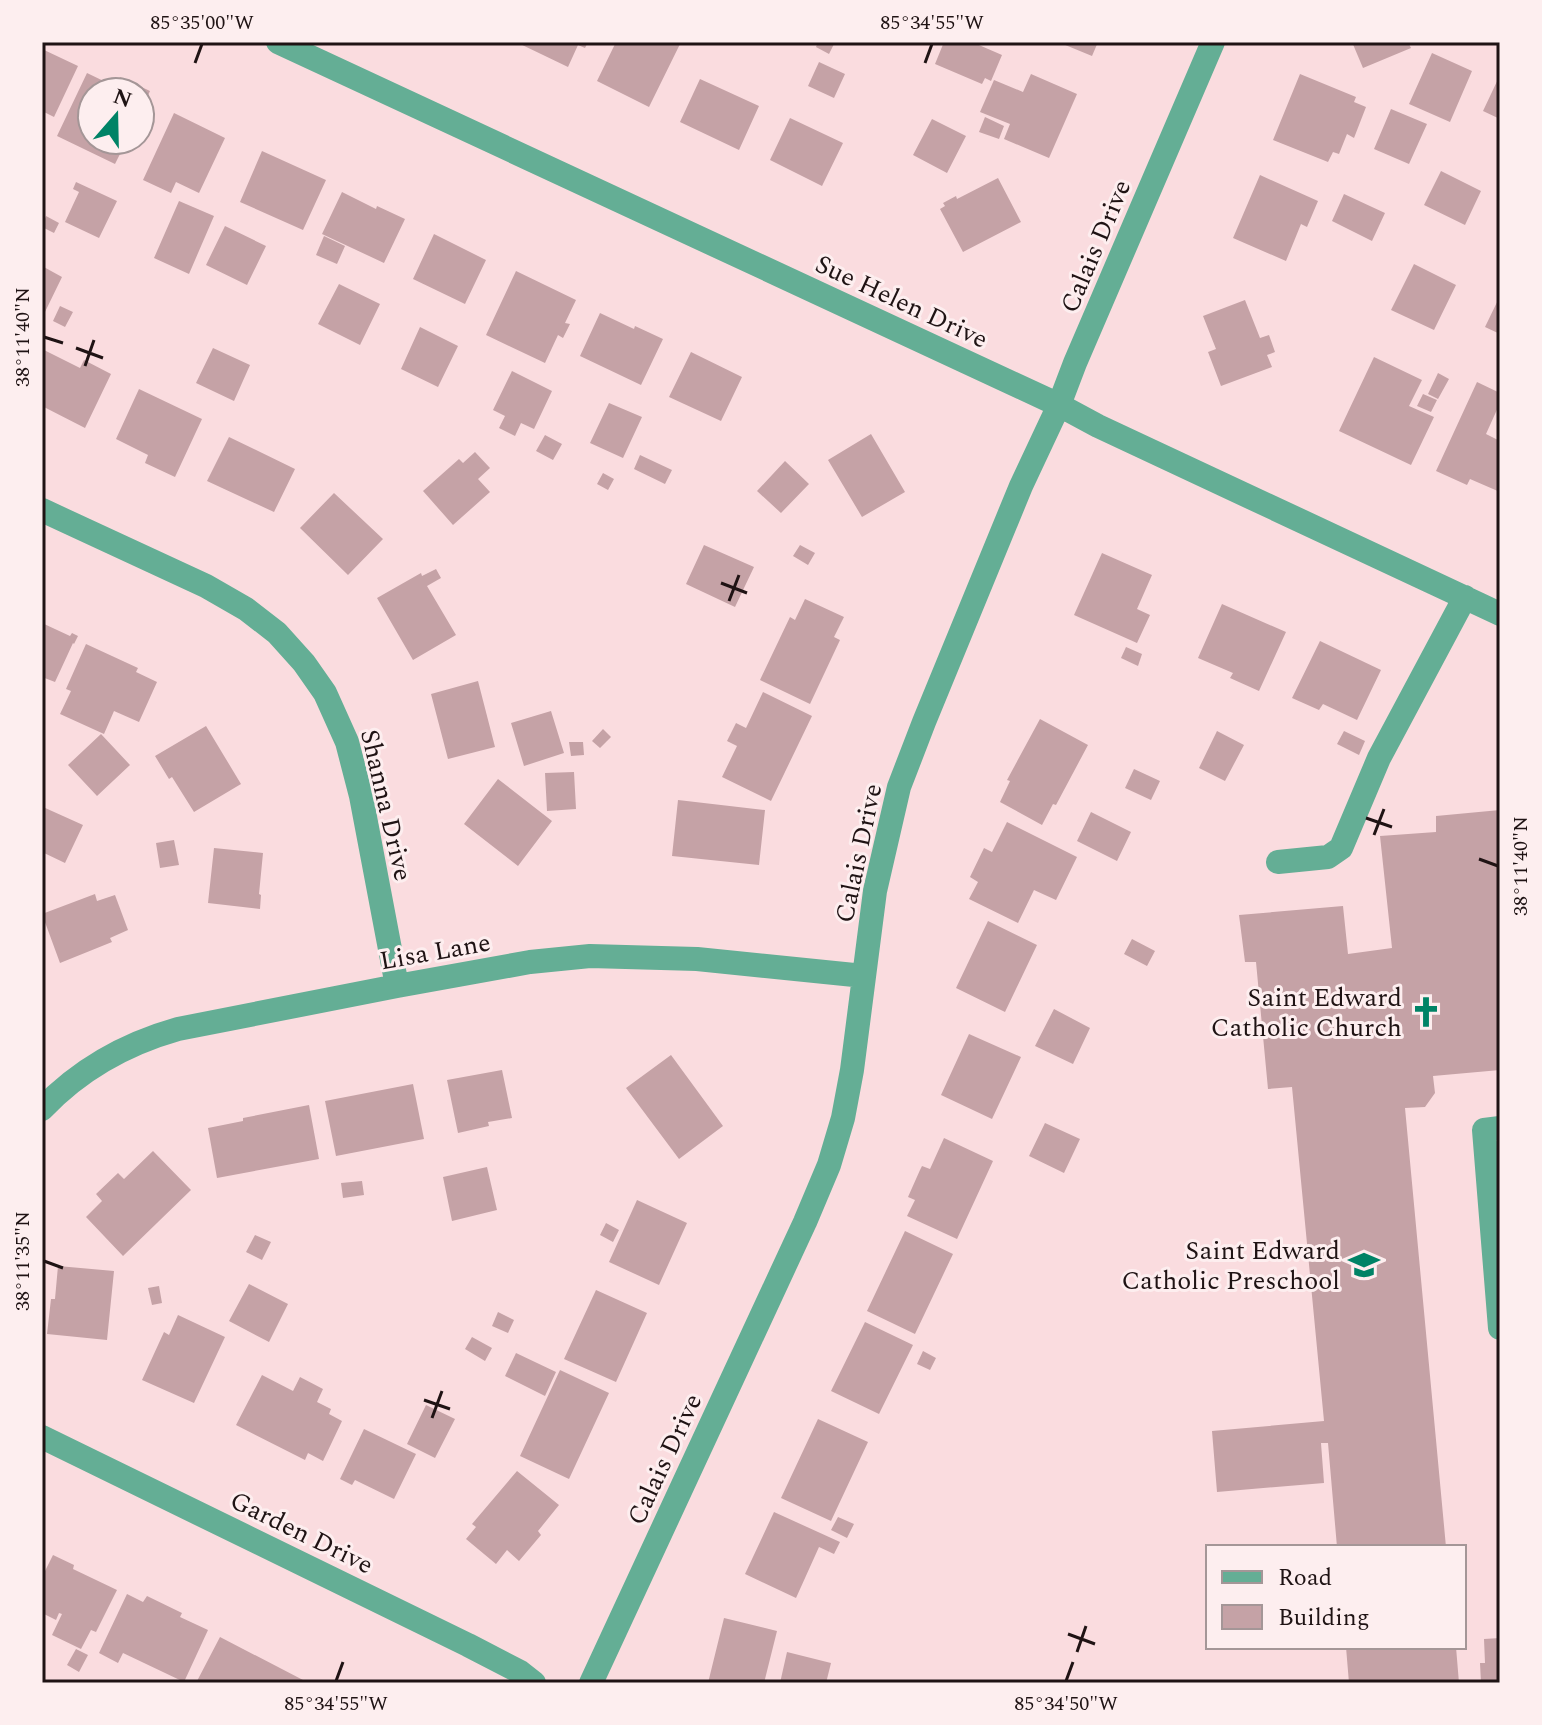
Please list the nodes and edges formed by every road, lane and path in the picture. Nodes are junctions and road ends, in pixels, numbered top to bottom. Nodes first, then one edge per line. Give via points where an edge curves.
1 (278, 42) edge
2 (1213, 42) edge
3 (1059, 405) junction
4 (42, 510) edge
5 (1465, 597) junction
6 (1500, 614) edge
7 (1278, 862) dead end
8 (864, 976) junction
9 (397, 986) junction
10 (42, 1109) edge
11 (1500, 1128) edge
12 (1500, 1328) edge
13 (42, 1437) edge
14 (534, 1683) edge
15 (591, 1683) edge

1 - 3 street, Sue Helen Drive
2 - 3 street, Calais Drive
3 - 5 street, Sue Helen Drive
3 - 8 street, Calais Drive via 899,787 875,891
4 - 9 street, Shanna Drive via 246,609 304,663 325,693 347,742
5 - 6 street, Sue Helen Drive
5 - 7 street via 1379,758 1341,848 1328,857
8 - 9 street, Lisa Lane via 697,959 590,956
8 - 15 street, Calais Drive via 852,1070 829,1165
9 - 10 street, Lisa Lane via 152,1036 88,1068
11 - 12 street via 1484,1130
13 - 14 street, Garden Drive via 468,1645

